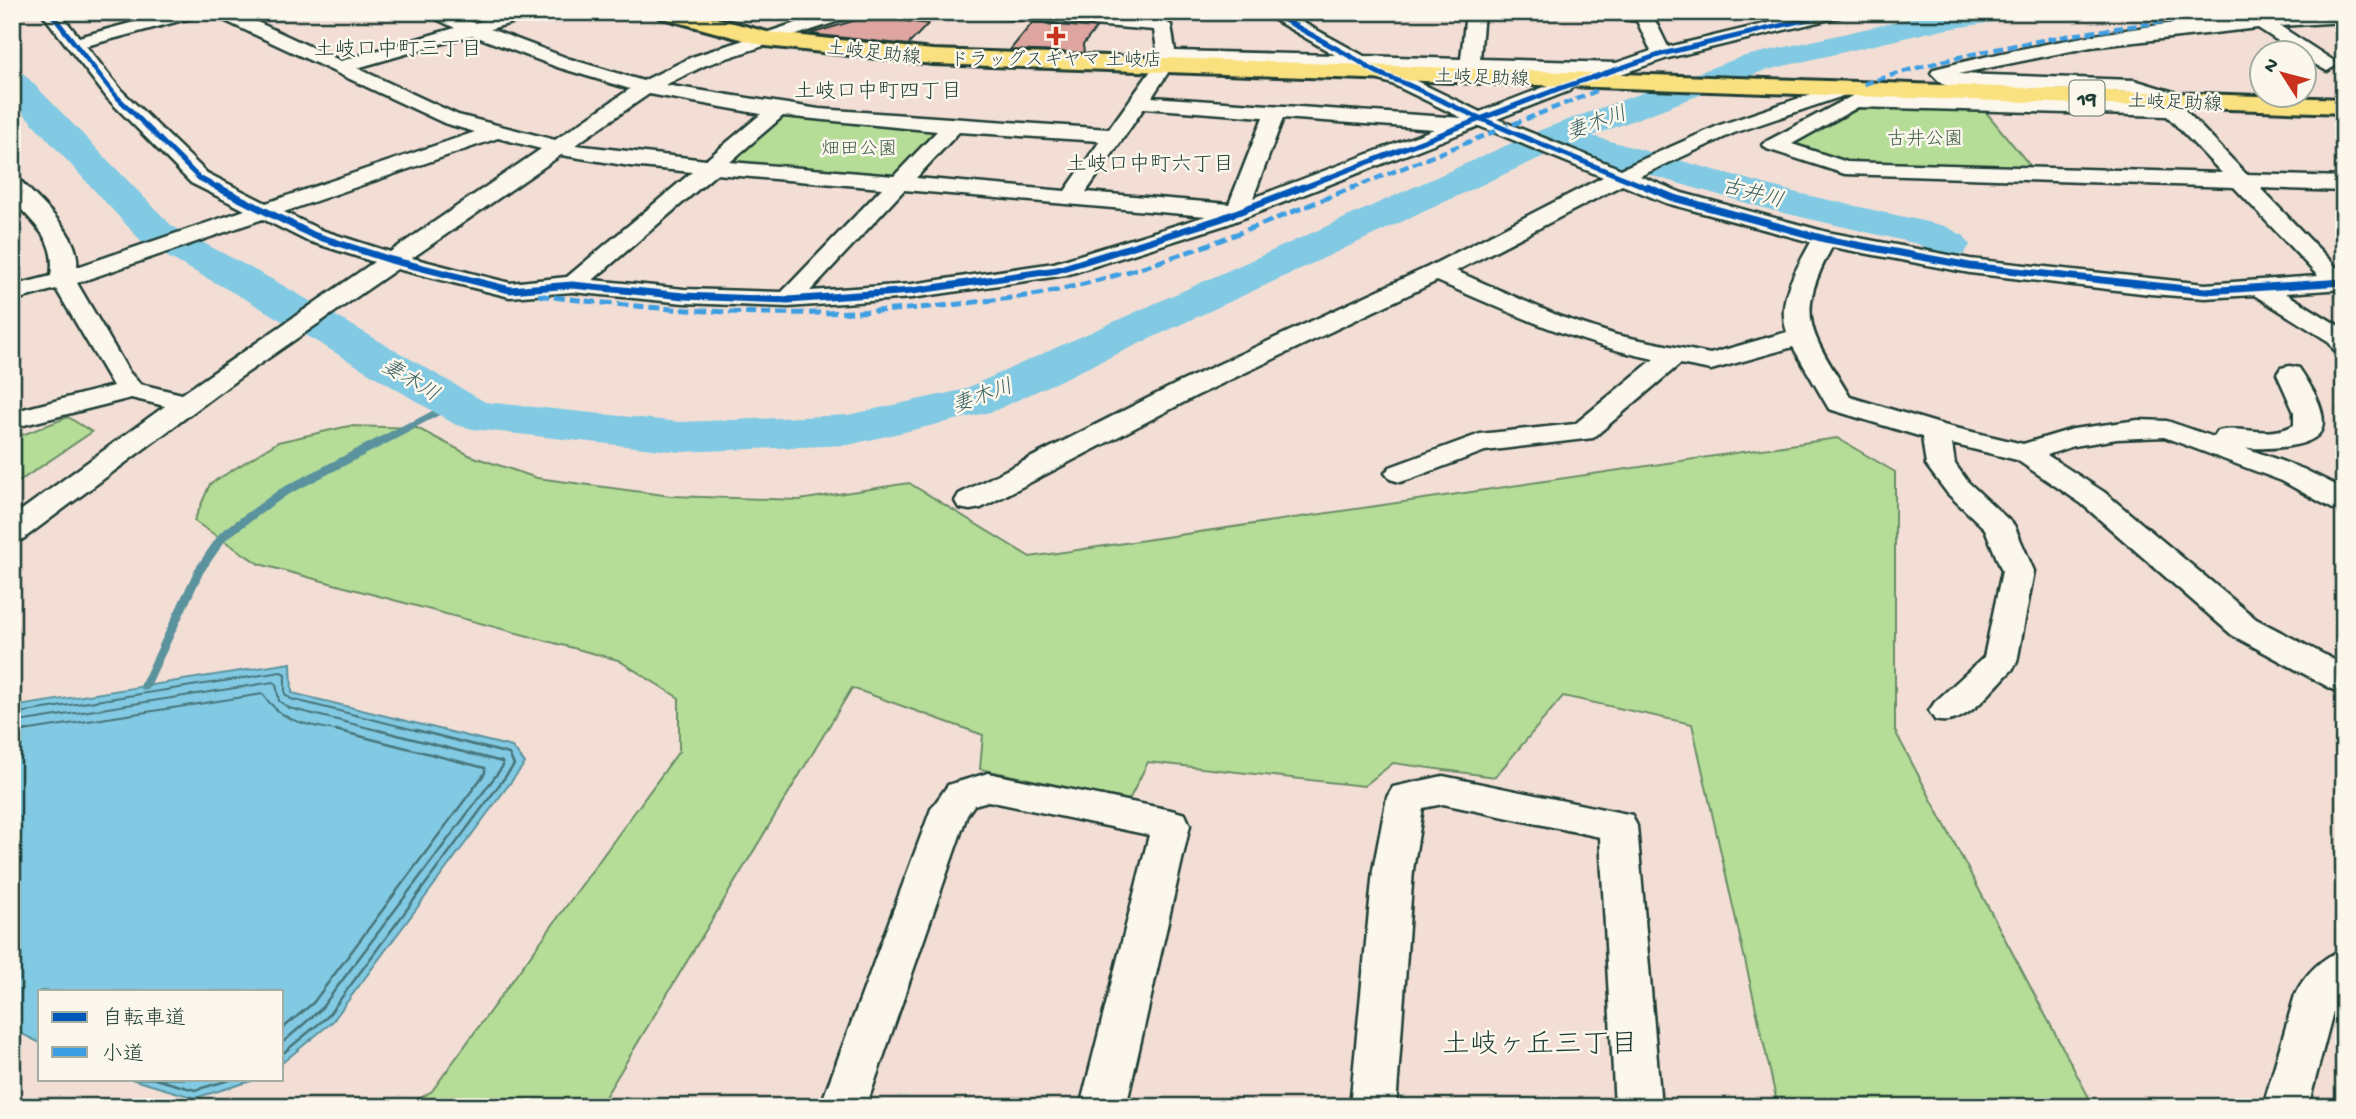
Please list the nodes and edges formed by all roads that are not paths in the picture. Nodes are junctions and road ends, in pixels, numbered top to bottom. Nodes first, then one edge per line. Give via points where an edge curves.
1 (50, 12) edge
2 (192, 12) edge
3 (220, 12) edge
4 (430, 12) edge
5 (531, 12) edge
6 (667, 12) edge
7 (848, 12) edge
8 (993, 12) edge
9 (1270, 12) edge
10 (1475, 12) edge
11 (1607, 12) edge
12 (1837, 12) edge
13 (1643, 14) edge
14 (2344, 17) edge
15 (1791, 18) edge
16 (1168, 19) edge
17 (2260, 21) junction
18 (474, 29) junction
19 (765, 38) junction
20 (76, 43) junction
21 (1662, 54) junction
22 (1165, 61) junction
23 (1470, 65) junction
24 (1365, 66) junction
25 (339, 67) junction
26 (2338, 68) edge
27 (1611, 74) junction
28 (646, 87) junction
29 (1562, 87) dead end
30 (1837, 88) junction
31 (1137, 102) junction
32 (2178, 106) junction
33 (2344, 106) edge
34 (778, 110) junction
35 (1275, 113) junction
36 (956, 124) junction
37 (1481, 124) junction
38 (494, 132) junction
39 (1114, 136) junction
40 (558, 147) junction
41 (711, 167) junction
42 (1613, 174) junction
43 (2242, 181) junction
44 (900, 182) junction
45 (12, 184) edge
46 (2344, 184) edge
47 (1071, 198) junction
48 (254, 212) junction
49 (1237, 212) junction
50 (1825, 239) junction
51 (385, 264) junction
52 (486, 270) dead end
53 (1437, 271) junction
54 (64, 280) junction
55 (2341, 282) edge
56 (572, 285) junction
57 (2261, 289) junction
58 (12, 294) edge
59 (788, 300) junction
60 (1802, 336) junction
61 (2344, 345) edge
62 (1675, 355) junction
63 (2290, 374) dead end
64 (131, 390) junction
65 (186, 403) junction
66 (12, 420) edge
67 (2164, 428) junction
68 (1936, 432) junction
69 (2027, 454) junction
70 (1400, 473) dead end
71 (970, 500) dead end
72 (2344, 502) edge
73 (12, 533) edge
74 (2344, 680) edge
75 (1947, 711) dead end
76 (2344, 967) edge
77 (2287, 1103) dead end
78 (843, 1107) edge
79 (1103, 1107) edge
80 (1373, 1107) edge
81 (1638, 1107) edge

1 - 20 street
2 - 20 street
3 - 25 street
4 - 18 street
5 - 18 street
6 - 19 main road, 土岐足助線 / 19
7 - 19 street
8 - 16 street
9 - 24 street
10 - 23 street
11 - 13 street
12 - 15 street
13 - 21 street
14 - 17 street
15 - 21 street
16 - 22 street
17 - 26 street
17 - 32 street via 2094,39 1941,73 1949,80 2134,86
18 - 25 street
18 - 28 street via 569,66
19 - 22 main road, 土岐足助線 / 19 via 933,57
19 - 28 street via 699,61
20 - 48 street via 115,94 199,178
21 - 27 street
22 - 24 main road, 土岐足助線 / 19
22 - 31 street
23 - 24 street
23 - 27 street
24 - 27 main road, 土岐足助線 / 19
24 - 37 street
25 - 38 street via 451,119
27 - 30 main road, 土岐足助線 / 19
28 - 34 street
28 - 40 street
29 - 37 street
30 - 32 main road, 土岐足助線 / 19
30 - 42 street via 1835,94 1727,129
31 - 35 street
31 - 39 street
32 - 33 main road, 土岐足助線 / 19
32 - 43 street
32 - 43 street via 1854,101 1774,145 1845,168
34 - 36 street
34 - 41 street
35 - 37 street
35 - 49 street
36 - 39 street
36 - 44 street
37 - 42 street
37 - 49 street
38 - 40 street
38 - 48 street
39 - 47 street
40 - 41 street via 630,160
40 - 51 street
41 - 44 street
41 - 56 street
42 - 50 street via 1674,198
42 - 53 street
43 - 46 street
43 - 55 street
44 - 47 street
44 - 59 street
45 - 54 street via 56,235 66,257
47 - 49 street
48 - 51 street
48 - 54 street
49 - 59 street via 1057,270 912,291
50 - 57 street via 2065,279 2204,291
50 - 60 street via 1805,274 1796,316
51 - 56 street via 510,290
51 - 65 street
52 - 56 street
53 - 62 street via 1552,322 1610,342
53 - 71 street via 1186,390
54 - 58 street
54 - 64 street via 118,376
55 - 57 street
56 - 59 street
57 - 61 street via 2337,336
60 - 62 street via 1711,362
60 - 68 street via 1839,403
62 - 70 street via 1583,432 1480,443
63 - 67 street via 2308,412 2308,429 2294,438 2261,441
64 - 65 street
64 - 66 street
65 - 73 street
67 - 69 street via 2082,434
67 - 72 street via 2262,461
68 - 69 street
68 - 75 street via 1941,465 1958,488 1999,525 2018,571 2000,662
69 - 74 street via 2093,498 2244,627
76 - 77 street via 2316,995
78 - 79 street via 950,808 961,795 988,787 1171,825
80 - 81 street via 1393,870 1406,797 1443,790 1618,826

